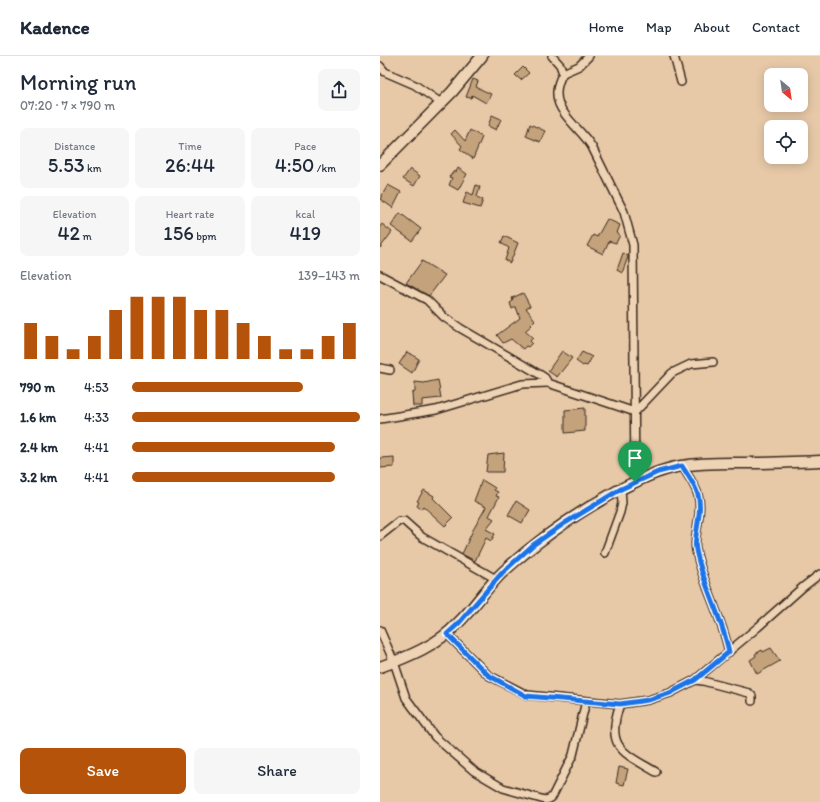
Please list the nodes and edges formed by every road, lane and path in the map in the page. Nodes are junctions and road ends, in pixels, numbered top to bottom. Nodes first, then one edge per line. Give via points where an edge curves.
1 (482, 56) edge
2 (552, 56) edge
3 (589, 56) edge
4 (674, 56) edge
5 (380, 66) edge
6 (563, 73) junction
7 (681, 82) dead end
8 (441, 103) junction
9 (380, 165) edge
10 (380, 275) edge
11 (713, 362) dead end
12 (380, 368) edge
13 (390, 370) dead end
14 (548, 383) junction
15 (635, 412) junction
16 (380, 419) edge
17 (820, 460) edge
18 (682, 466) junction
19 (635, 482) junction
20 (621, 489) junction
21 (380, 536) edge
22 (605, 553) dead end
23 (820, 574) edge
24 (496, 579) junction
25 (380, 630) edge
26 (447, 634) junction
27 (729, 652) junction
28 (394, 662) junction
29 (380, 667) edge
30 (695, 680) junction
31 (586, 701) junction
32 (752, 701) dead end
33 (620, 704) junction
34 (656, 772) dead end

1 - 8 street
2 - 6 street via 560,64
3 - 6 street via 580,66
4 - 7 street
5 - 8 street via 385,72 415,85
6 - 15 street via 559,80 558,105 592,147 624,212 632,245
8 - 9 street
10 - 14 street via 427,300 460,328 539,374
11 - 15 street via 691,364 672,373
12 - 13 street
14 - 15 street
14 - 16 street via 522,384 436,410
15 - 19 street
17 - 18 street
18 - 19 street via 658,472
18 - 27 street via 699,495 701,505 695,537 696,549
19 - 20 street
20 - 22 street via 621,508
20 - 24 street via 533,545
21 - 24 street via 399,521 404,521 422,537
23 - 27 street
24 - 26 street
25 - 28 street
26 - 28 street
26 - 31 street via 488,675 526,696
27 - 30 street
28 - 29 street
28 - 31 street via 406,698 435,737 474,771 503,788 545,800 552,797 573,755
30 - 32 street via 749,693
30 - 33 street via 670,693 648,700
31 - 33 street
33 - 34 street via 615,719 616,740 632,757

